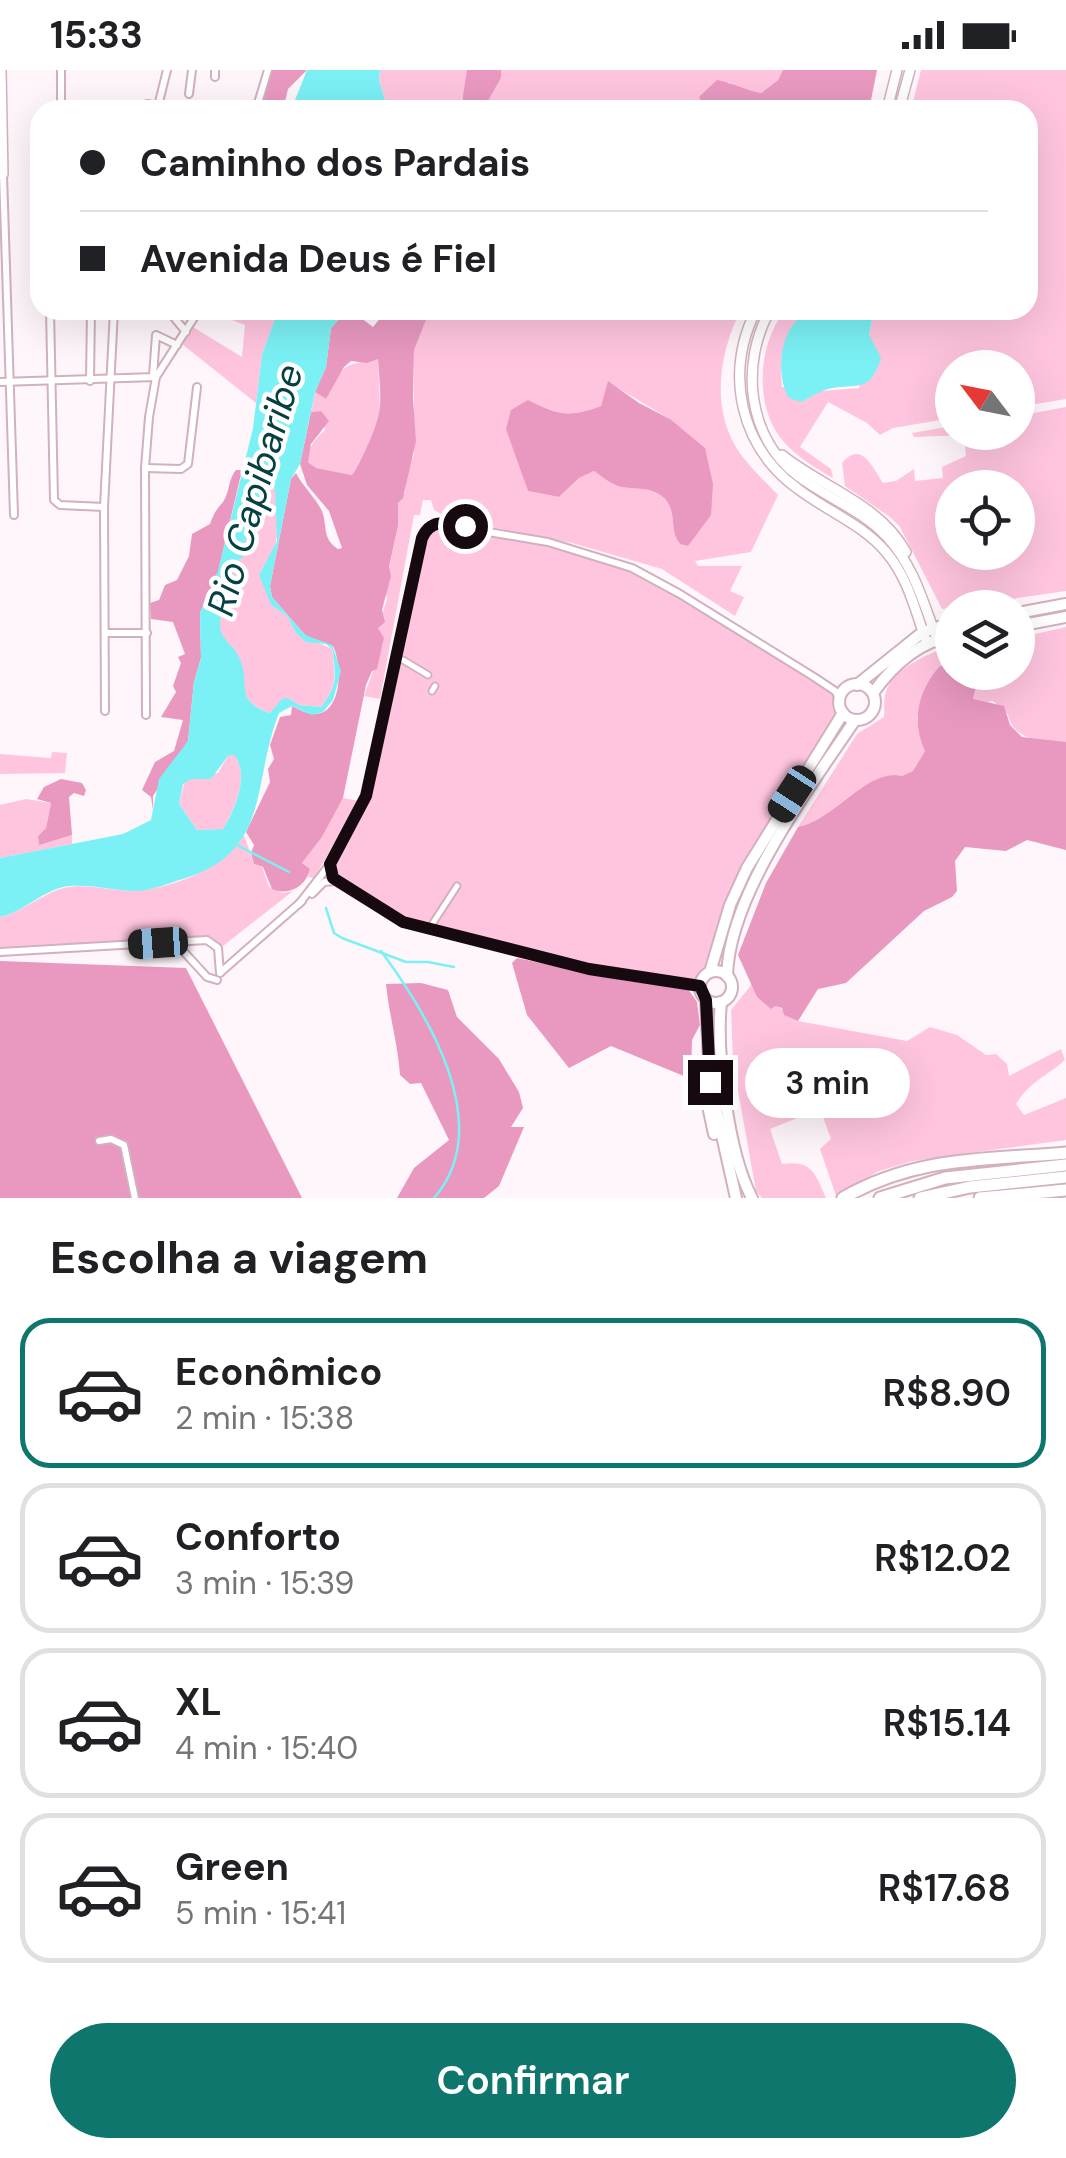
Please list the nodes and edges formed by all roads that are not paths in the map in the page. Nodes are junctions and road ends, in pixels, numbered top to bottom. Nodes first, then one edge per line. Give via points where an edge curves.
1 (1, 70) edge
2 (61, 70) edge
3 (167, 70) edge
4 (192, 70) edge
5 (268, 70) edge
6 (897, 70) edge
7 (910, 70) edge
8 (189, 94) dead end
9 (62, 100) edge
10 (160, 100) edge
11 (259, 100) edge
12 (890, 100) edge
13 (902, 100) edge
14 (0, 117) edge
15 (1, 174) edge
16 (50, 320) edge
17 (90, 320) edge
18 (113, 320) edge
19 (176, 320) edge
20 (194, 320) edge
21 (752, 320) edge
22 (766, 320) edge
23 (186, 332) junction
24 (177, 345) junction
25 (154, 376) junction
26 (51, 380) junction
27 (109, 380) junction
28 (90, 381) junction
29 (0, 382) edge
30 (10, 382) junction
31 (197, 387) dead end
32 (145, 468) junction
33 (14, 501) junction
34 (0, 502) edge
35 (104, 507) junction
36 (14, 515) dead end
37 (1066, 604) edge
38 (1035, 609) edge
39 (1066, 618) edge
40 (1035, 623) edge
41 (935, 632) edge
42 (106, 633) junction
43 (147, 633) junction
44 (930, 635) junction
45 (935, 635) edge
46 (403, 660) dead end
47 (428, 675) dead end
48 (857, 684) junction
49 (872, 693) junction
50 (840, 694) junction
51 (105, 711) dead end
52 (843, 713) junction
53 (146, 715) dead end
54 (855, 720) junction
55 (330, 864) junction
56 (336, 881) junction
57 (457, 886) dead end
58 (298, 904) junction
59 (433, 923) dead end
60 (174, 942) junction
61 (0, 952) edge
62 (710, 972) junction
63 (219, 976) junction
64 (727, 976) junction
65 (700, 986) junction
66 (706, 1000) junction
67 (721, 1002) junction
68 (99, 1142) dead end
69 (1066, 1153) edge
70 (1066, 1165) edge
71 (1066, 1178) edge
72 (970, 1180) junction
73 (1066, 1190) edge
74 (134, 1198) edge
75 (736, 1198) edge
76 (752, 1198) edge
77 (843, 1198) edge
78 (880, 1198) edge
79 (920, 1198) edge
80 (980, 1198) edge

1 - 14 street
2 - 9 street
3 - 10 street
4 - 8 street
5 - 11 street
6 - 12 street
7 - 13 street
14 - 15 street
15 - 30 street
16 - 26 street
17 - 28 street
18 - 27 street
19 - 23 street
20 - 23 street
21 - 44 street via 739,378 753,437 782,477 885,550
22 - 44 street via 751,377 772,450 891,541 914,573
23 - 24 street
24 - 25 street
24 - 25 street via 156,335
25 - 27 street
25 - 32 street
26 - 28 street
26 - 30 street
26 - 35 street via 55,502
27 - 28 street
27 - 35 street
29 - 30 street
30 - 33 street
31 - 32 street via 188,464
32 - 43 street
33 - 34 street
33 - 36 street
35 - 42 street
37 - 38 main road
39 - 40 main road
41 - 44 main road
42 - 43 street
42 - 51 street
43 - 53 street
44 - 45 main road
44 - 48 main road
44 - 49 main road
46 - 47 street
48 - 49 main road
48 - 50 main road
49 - 54 main road via 872,712
50 - 52 main road
50 - 55 street via 632,568 548,542 435,524 420,544 366,796
52 - 54 main road
52 - 62 main road via 747,868
54 - 64 main road via 759,872 734,932
55 - 56 street
55 - 58 street
56 - 58 street
56 - 65 street via 403,922 589,969
57 - 59 street
58 - 63 street
60 - 61 street
60 - 63 street via 208,977
60 - 63 street via 212,941
62 - 64 main road
62 - 65 main road
64 - 67 main road via 731,991
65 - 66 main road
66 - 67 main road
66 - 75 main road via 710,1082
67 - 76 main road via 722,1080
68 - 74 street via 124,1145
69 - 77 highway via 922,1165
70 - 72 highway
71 - 72 highway
72 - 78 highway via 921,1184
72 - 79 highway
73 - 80 highway

